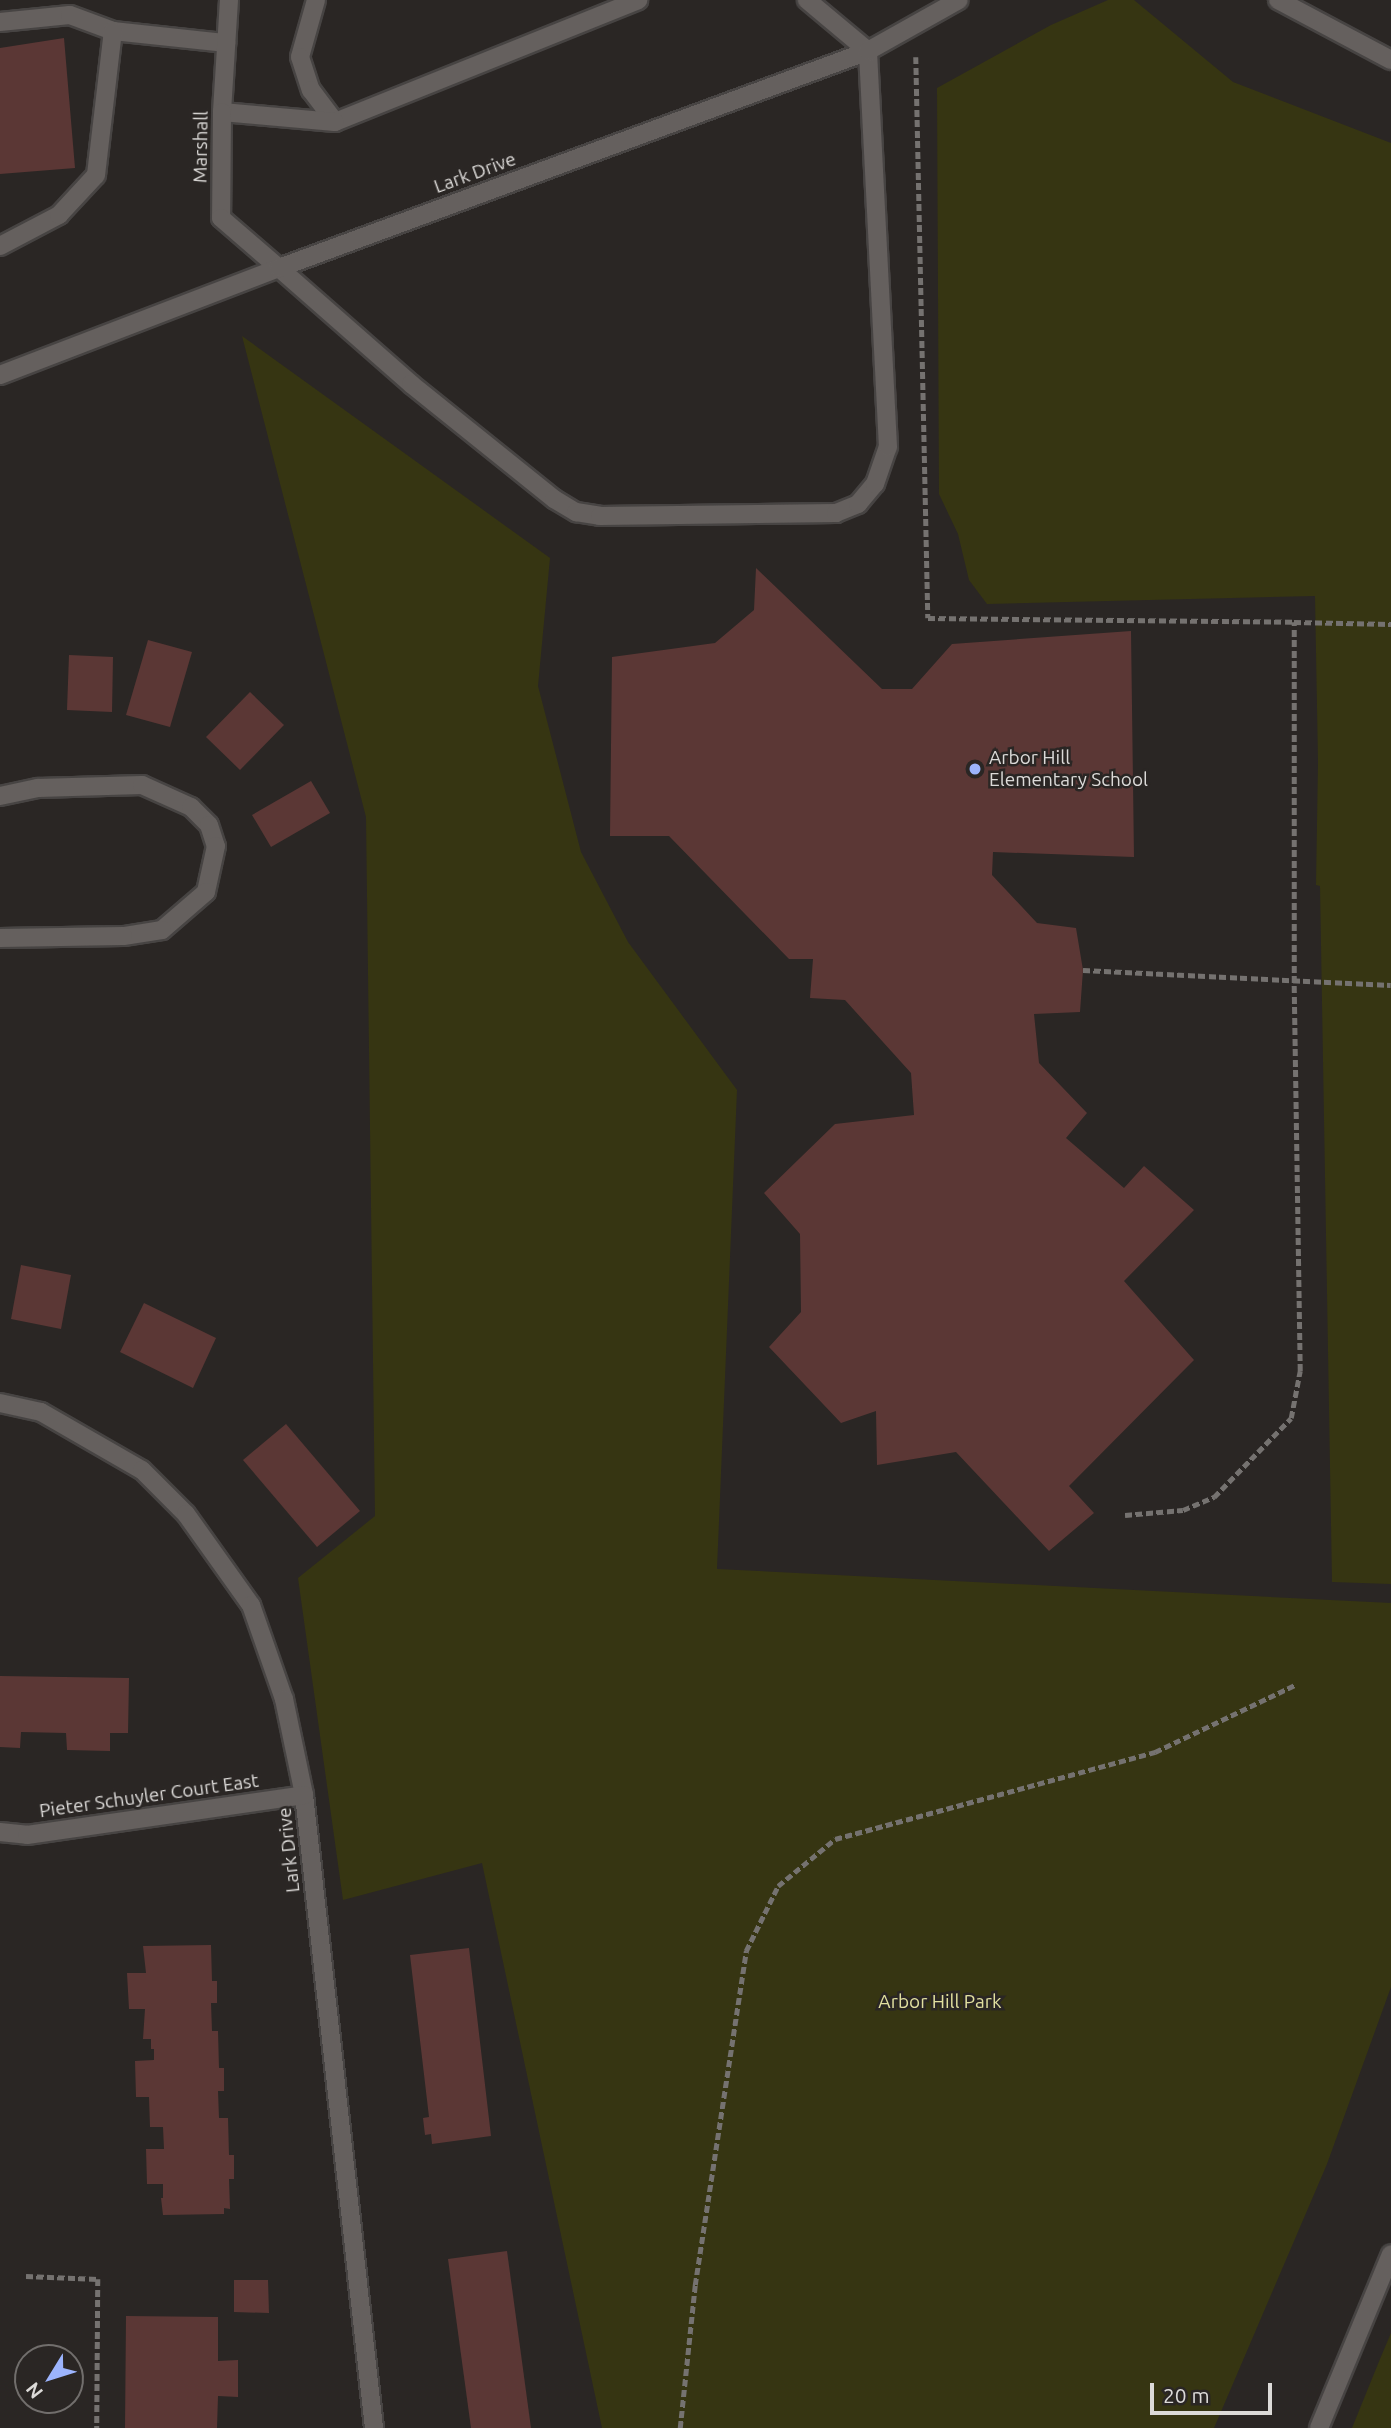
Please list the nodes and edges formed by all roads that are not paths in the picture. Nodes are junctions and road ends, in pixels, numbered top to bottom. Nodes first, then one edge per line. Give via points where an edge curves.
1 (229, 0) edge
2 (317, 0) edge
3 (638, 0) edge
4 (807, 0) edge
5 (960, 0) edge
6 (1278, 0) edge
7 (0, 22) edge
8 (113, 31) junction
9 (226, 43) junction
10 (868, 51) junction
11 (1391, 60) edge
12 (222, 112) junction
13 (335, 122) junction
14 (0, 246) edge
15 (279, 268) junction
16 (0, 374) edge
17 (0, 796) edge
18 (0, 938) edge
19 (0, 1403) edge
20 (304, 1795) junction
21 (0, 1832) edge
22 (1391, 2254) edge
23 (374, 2428) edge
24 (1319, 2428) edge

1 - 9 street, Marshall
2 - 13 street via 300,57 311,90
3 - 13 street
4 - 10 street
5 - 10 street, Lark Drive
6 - 11 street
7 - 8 street via 70,15
8 - 9 street
8 - 14 street via 96,176 59,215
9 - 12 street, Marshall
10 - 15 street, Lark Drive
10 - 15 street, Marshall via 888,447 874,484 858,504 836,513 600,516 576,512 411,384
12 - 13 street
12 - 15 street, Marshall via 221,218
15 - 16 street, Lark Drive
17 - 18 street via 38,788 142,785 191,807 209,825 216,846 206,892 162,930 123,936
19 - 20 street, Lark Drive via 41,1412 142,1470 186,1514 251,1605 284,1699
20 - 21 street, Pieter Schuyler Court East via 27,1835
20 - 23 street, Lark Drive
22 - 24 street

